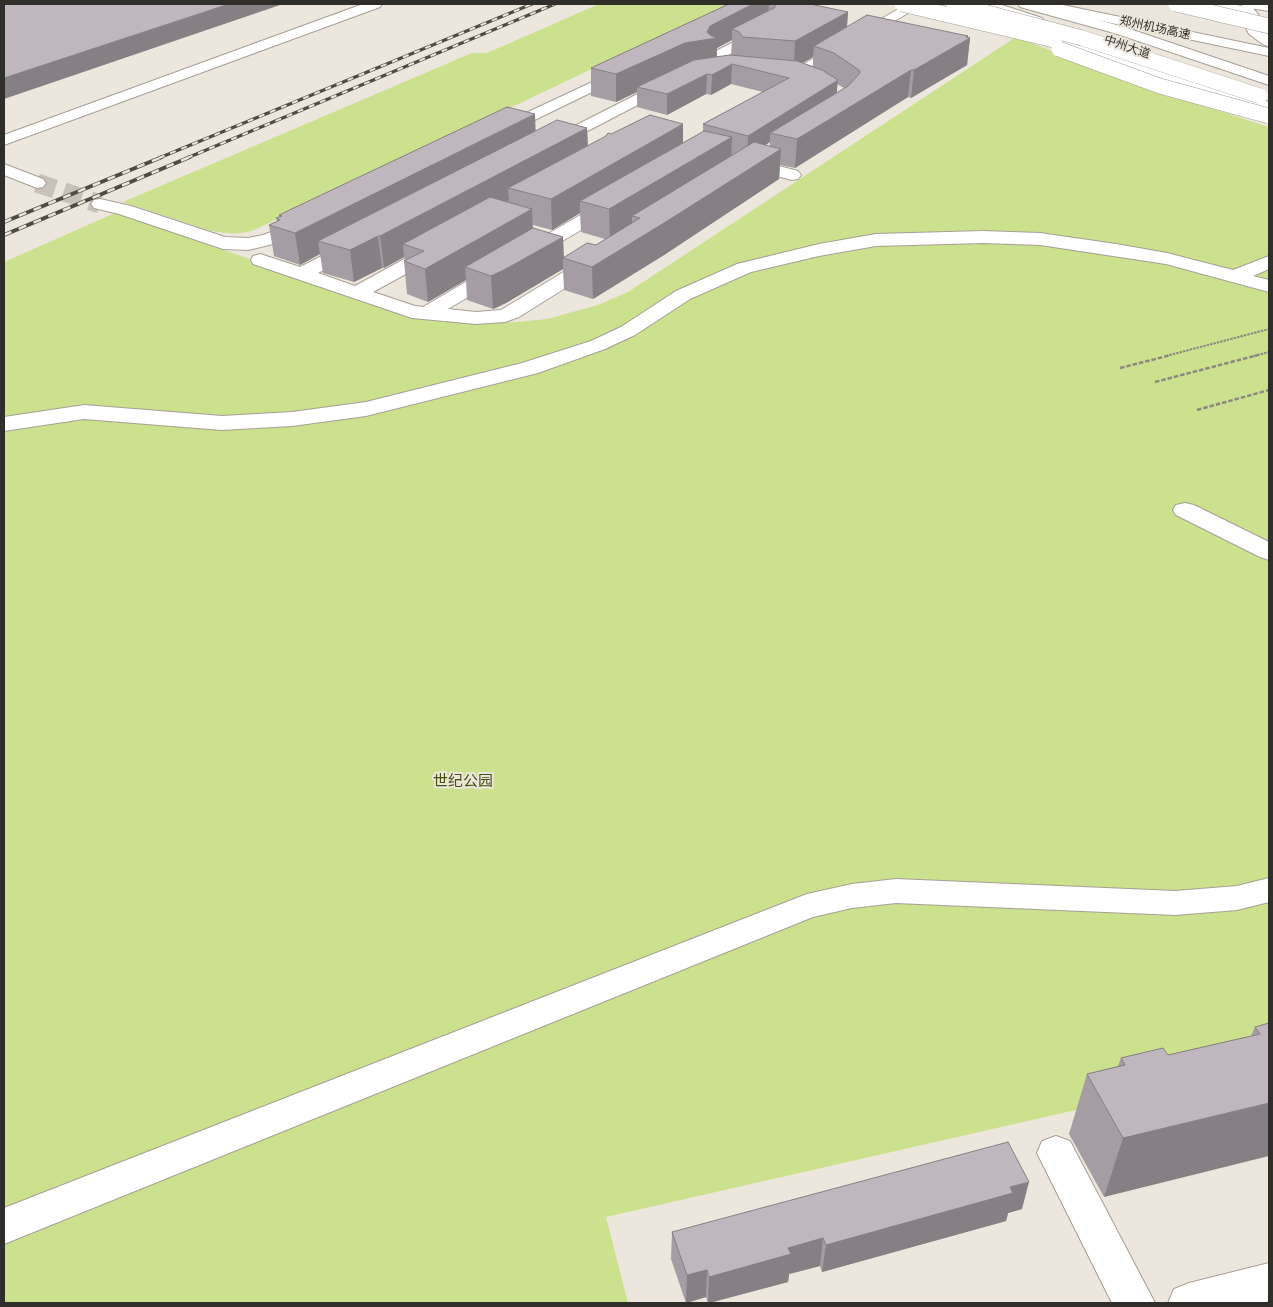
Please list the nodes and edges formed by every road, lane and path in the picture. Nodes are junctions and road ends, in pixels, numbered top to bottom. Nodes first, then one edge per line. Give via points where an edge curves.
1 (375, 4) edge
2 (902, 4) edge
3 (916, 4) edge
4 (929, 4) edge
5 (954, 4) edge
6 (982, 4) edge
7 (986, 4) edge
8 (1025, 4) edge
9 (1040, 4) edge
10 (1075, 4) edge
11 (1168, 4) edge
12 (1176, 4) edge
13 (1200, 4) edge
14 (1210, 4) edge
15 (1269, 7) edge
16 (1247, 9) edge
17 (1269, 25) edge
18 (767, 29) edge
19 (1262, 45) edge
20 (640, 64) edge
21 (735, 69) junction
22 (754, 69) edge
23 (707, 71) edge
24 (683, 77) edge
25 (813, 80) edge
26 (1269, 81) edge
27 (1266, 101) edge
28 (542, 110) junction
29 (1269, 116) edge
30 (592, 123) junction
31 (490, 136) edge
32 (4, 140) edge
33 (556, 141) junction
34 (585, 149) edge
35 (775, 149) edge
36 (538, 150) edge
37 (750, 164) junction
38 (730, 166) edge
39 (4, 169) edge
40 (792, 174) dead end
41 (37, 183) tunnel mouth
42 (628, 195) edge
43 (100, 204) tunnel mouth
44 (322, 216) edge
45 (527, 230) edge
46 (372, 238) edge
47 (554, 238) junction
48 (449, 243) edge
49 (260, 260) dead end
50 (1269, 262) edge
51 (302, 274) junction
52 (1236, 276) junction
53 (1269, 286) edge
54 (357, 293) junction
55 (426, 314) junction
56 (1269, 328) edge
57 (1269, 352) edge
58 (1120, 368) dead end
59 (1155, 382) dead end
60 (1269, 390) edge
61 (1197, 410) dead end
62 (4, 424) edge
63 (1186, 510) dead end
64 (1269, 552) edge
65 (1269, 890) edge
66 (1056, 1153) dead end
67 (4, 1226) edge
68 (1269, 1282) edge
69 (1134, 1303) edge
70 (1190, 1303) edge

1 - 32 main road
2 - 29 main road, bridge via 1054,40 1161,74
3 - 25 main road via 789,73
4 - 29 main road, bridge via 981,19 1160,86
5 - 27 main road, bridge via 1082,38
6 - 27 main road, 中州大道, bridge via 1088,33 1218,79
7 - 27 main road
8 - 26 main road, 中州大道 via 1119,30
9 - 19 main road, 郑州机场高速
10 - 19 main road, 郑州机场高速
11 - 16 main road
12 - 17 main road, bridge
13 - 17 main road, bridge
14 - 19 main road via 1248,11
15 - 16 main road
18 - 21 main road via 715,57 732,62
20 - 28 main road
21 - 22 main road
21 - 23 main road
24 - 30 main road
28 - 30 main road
28 - 31 main road
30 - 33 main road
33 - 34 main road
33 - 36 main road
35 - 37 main road
37 - 38 main road
37 - 40 main road
39 - 41 main road
42 - 47 main road
43 - 44 main road via 223,243 248,244 278,237
45 - 47 main road
46 - 51 main road
47 - 55 main road
47 - 55 main road via 606,254 505,316 476,318
48 - 54 main road
49 - 51 main road
50 - 52 main road
51 - 54 main road
52 - 53 main road
52 - 62 main road via 1143,254 1031,238 869,241 778,259 720,278 662,307 614,338 566,357 484,381 366,409 238,423 84,412
54 - 55 main road
56 - 58 path
57 - 59 path
60 - 61 path
63 - 64 main road
65 - 67 main road via 1237,898 1175,903 896,891 806,906
66 - 69 main road
68 - 70 main road

